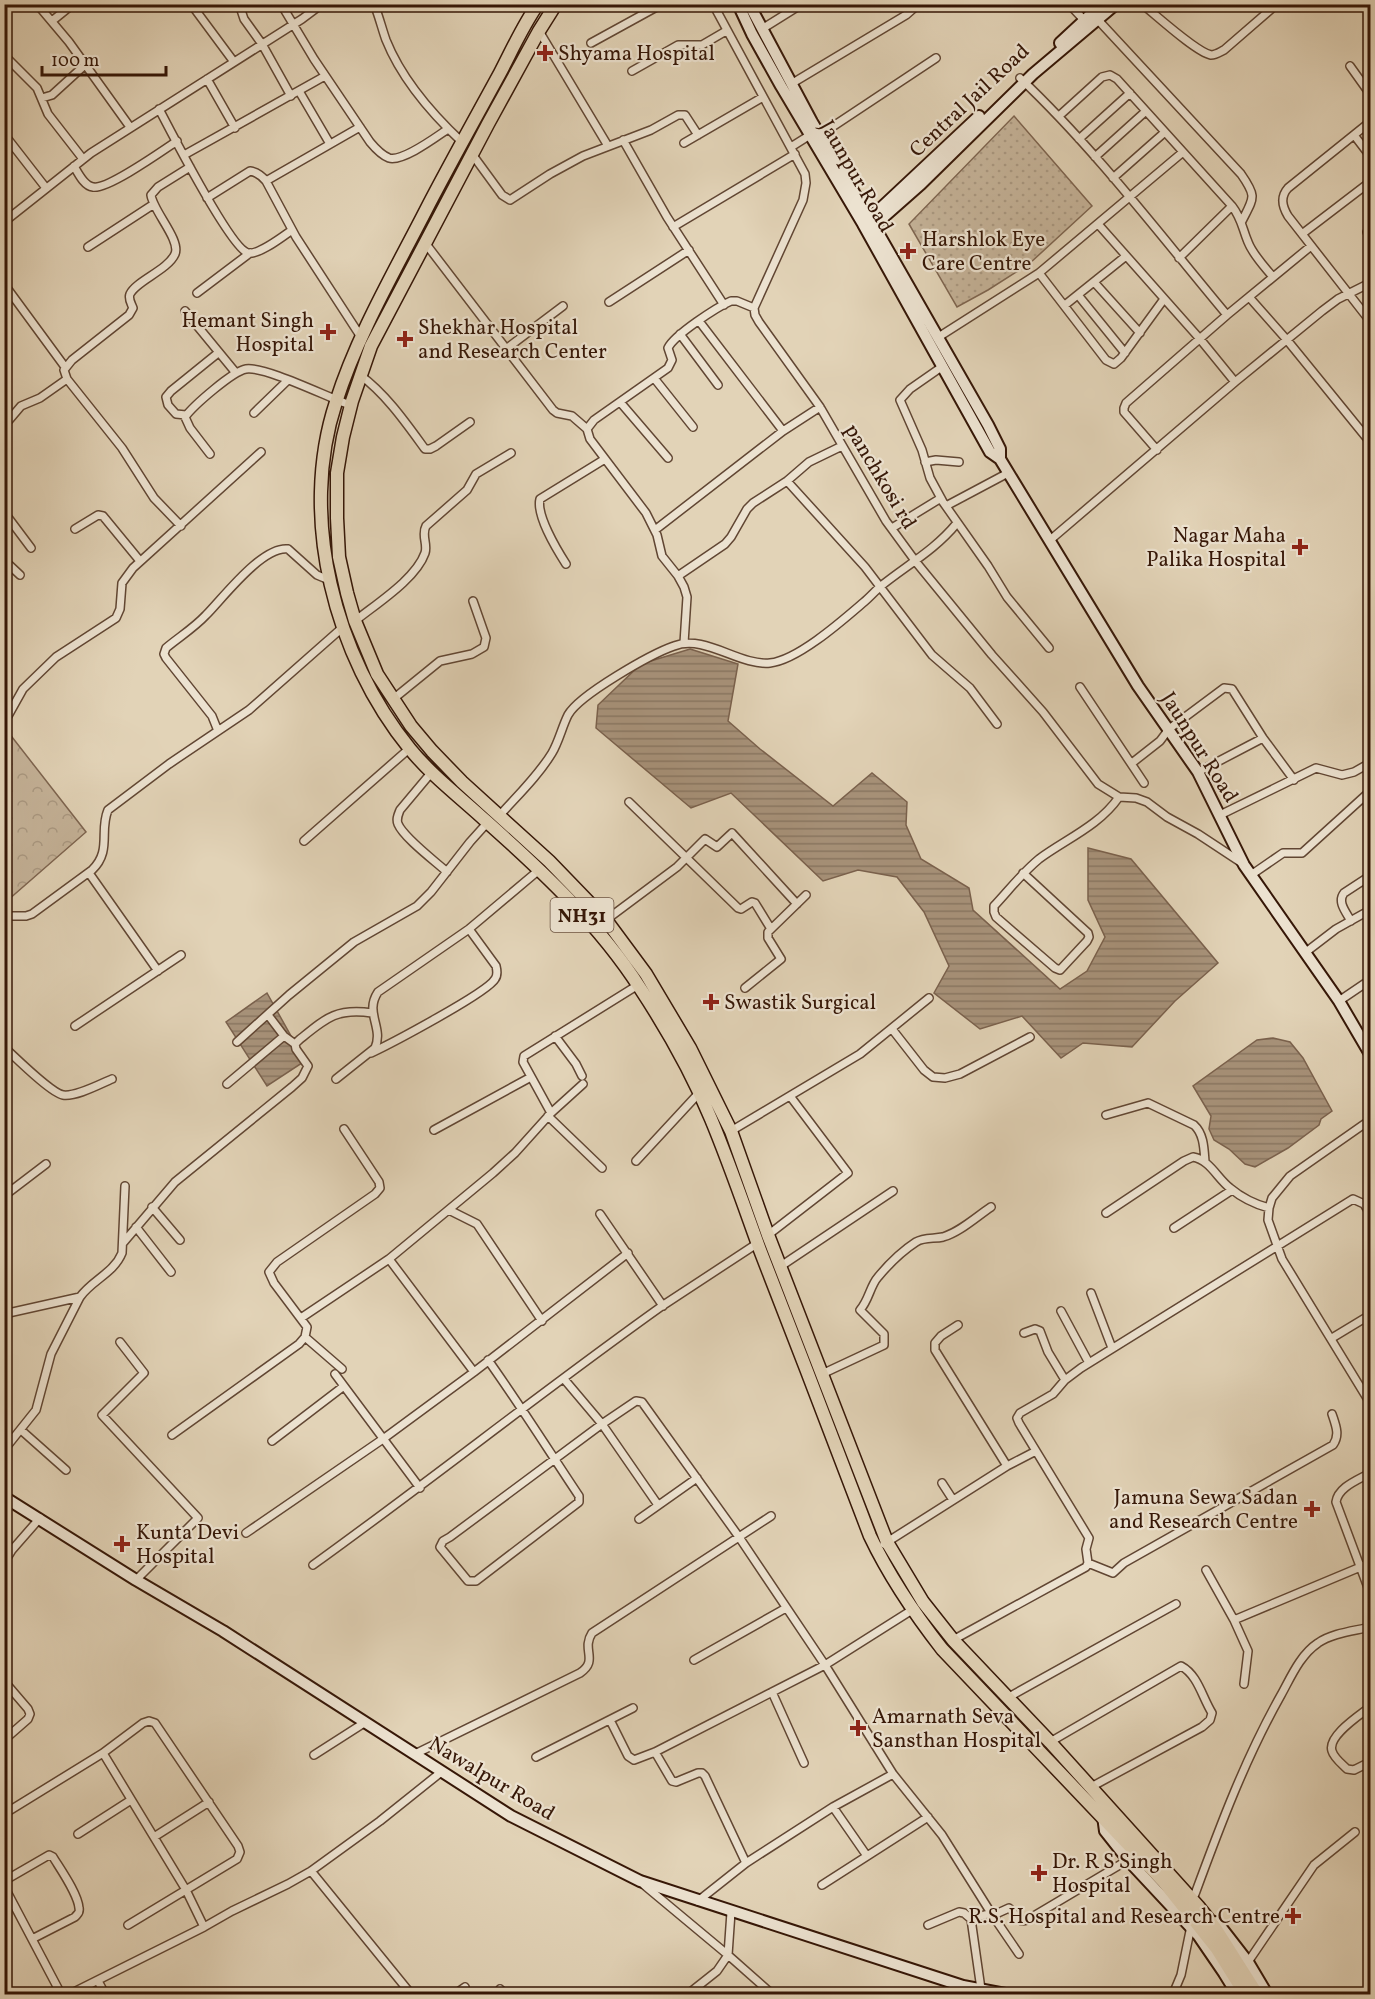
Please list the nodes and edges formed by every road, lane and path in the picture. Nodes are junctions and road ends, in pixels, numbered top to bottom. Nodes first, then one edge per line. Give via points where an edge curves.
1 (37, 4) edge
2 (73, 4) edge
3 (191, 4) edge
4 (239, 4) edge
5 (281, 4) edge
6 (322, 4) edge
7 (375, 4) edge
8 (538, 4) edge
9 (556, 4) edge
10 (662, 4) edge
11 (713, 4) edge
12 (738, 4) edge
13 (749, 4) edge
14 (802, 4) edge
15 (915, 4) edge
16 (1069, 4) edge
17 (1102, 4) edge
18 (1116, 4) edge
19 (1142, 4) edge
20 (1278, 4) edge
21 (1098, 20) junction
22 (52, 21) junction
23 (1085, 21) junction
24 (294, 24) junction
25 (762, 29) junction
26 (539, 31) junction
27 (726, 31) junction
28 (591, 43) dead end
29 (262, 44) junction
30 (4, 55) edge
31 (936, 58) dead end
32 (234, 62) junction
33 (86, 64) junction
34 (1350, 66) dead end
35 (632, 71) dead end
36 (325, 76) junction
37 (207, 79) junction
38 (1022, 80) junction
39 (791, 84) junction
40 (298, 92) junction
41 (1130, 93) junction
42 (1371, 94) edge
43 (291, 96) junction
44 (763, 97) junction
45 (42, 98) junction
46 (159, 109) junction
47 (1146, 111) junction
48 (1059, 116) junction
49 (1371, 122) edge
50 (130, 127) junction
51 (360, 127) junction
52 (236, 128) junction
53 (448, 129) junction
54 (1165, 132) junction
55 (4, 134) edge
56 (698, 135) junction
57 (815, 135) junction
58 (1354, 135) junction
59 (1079, 139) junction
60 (623, 140) junction
61 (177, 141) junction
62 (462, 142) junction
63 (684, 143) dead end
64 (330, 144) junction
65 (608, 146) junction
66 (793, 151) junction
67 (1183, 152) junction
68 (472, 154) junction
69 (184, 156) junction
70 (1371, 156) edge
71 (1095, 157) junction
72 (82, 159) junction
73 (74, 166) junction
74 (190, 167) junction
75 (1113, 178) junction
76 (266, 181) junction
77 (1371, 183) edge
78 (46, 188) junction
79 (207, 198) junction
80 (1130, 199) junction
81 (154, 204) junction
82 (1232, 206) junction
83 (1242, 221) junction
84 (4, 222) edge
85 (1098, 224) junction
86 (869, 225) junction
87 (674, 227) junction
88 (292, 230) junction
89 (1302, 234) junction
90 (426, 244) junction
91 (1311, 246) junction
92 (88, 247) dead end
93 (688, 250) junction
94 (250, 254) junction
95 (1126, 256) junction
96 (1179, 258) junction
97 (1039, 273) junction
98 (1273, 277) junction
99 (1094, 282) junction
100 (1371, 282) edge
101 (7, 288) dead end
102 (197, 293) dead end
103 (1348, 294) junction
104 (1078, 295) junction
105 (1249, 297) junction
106 (1164, 299) junction
107 (609, 302) dead end
108 (723, 304) junction
109 (1065, 305) junction
110 (563, 306) dead end
111 (754, 308) junction
112 (185, 311) dead end
113 (1227, 315) junction
114 (699, 321) junction
115 (1371, 321) edge
116 (1140, 333) junction
117 (680, 334) junction
118 (362, 338) junction
119 (1200, 339) junction
120 (934, 340) junction
121 (1287, 340) junction
122 (506, 349) junction
123 (218, 353) junction
124 (1125, 353) junction
125 (943, 366) junction
126 (65, 367) junction
127 (236, 373) junction
128 (360, 375) junction
129 (654, 378) junction
130 (67, 379) junction
131 (288, 380) junction
132 (1235, 382) junction
133 (718, 385) dead end
134 (336, 400) junction
135 (620, 402) junction
136 (350, 405) junction
137 (820, 407) junction
138 (254, 413) dead end
139 (186, 415) junction
140 (470, 422) dead end
141 (4, 426) edge
142 (693, 427) dead end
143 (587, 429) junction
144 (783, 431) junction
145 (1371, 442) edge
146 (842, 446) junction
147 (1156, 450) junction
148 (261, 452) dead end
149 (511, 453) dead end
150 (210, 454) dead end
151 (668, 458) dead end
152 (605, 459) junction
153 (1000, 459) junction
154 (926, 462) junction
155 (958, 462) dead end
156 (1008, 473) junction
157 (787, 481) junction
158 (941, 498) junction
159 (946, 506) junction
160 (5, 513) edge
161 (957, 523) junction
162 (181, 526) junction
163 (892, 528) junction
164 (75, 529) dead end
165 (655, 530) junction
166 (1049, 541) junction
167 (31, 548) dead end
168 (4, 560) edge
169 (140, 561) junction
170 (916, 562) junction
171 (566, 564) dead end
172 (20, 575) dead end
173 (678, 576) junction
174 (330, 580) junction
175 (880, 586) junction
176 (473, 602) dead end
177 (355, 621) junction
178 (342, 628) junction
179 (684, 643) junction
180 (1049, 648) dead end
181 (1080, 687) dead end
182 (392, 700) junction
183 (4, 723) edge
184 (997, 724) dead end
185 (1168, 729) junction
186 (218, 731) junction
187 (1263, 738) junction
188 (410, 748) junction
189 (1131, 763) junction
190 (1371, 763) edge
191 (1198, 772) junction
192 (431, 773) junction
193 (1294, 780) junction
194 (1144, 783) dead end
195 (1367, 794) dead end
196 (1119, 797) junction
197 (629, 802) dead end
198 (500, 815) junction
199 (1220, 815) junction
200 (488, 822) junction
201 (304, 841) dead end
202 (687, 859) junction
203 (1244, 865) junction
204 (539, 870) junction
205 (447, 872) junction
206 (89, 873) junction
207 (1023, 873) junction
208 (1251, 875) junction
209 (1371, 876) edge
210 (806, 895) dead end
211 (797, 904) junction
212 (1371, 910) edge
213 (4, 916) edge
214 (606, 920) junction
215 (1351, 921) junction
216 (771, 928) junction
217 (469, 929) junction
218 (1306, 952) junction
219 (181, 955) dead end
220 (158, 971) junction
221 (1371, 980) edge
222 (638, 985) junction
223 (745, 988) dead end
224 (930, 998) dead end
225 (1340, 1001) junction
226 (372, 1013) junction
227 (268, 1015) junction
228 (75, 1026) dead end
229 (892, 1029) junction
230 (284, 1036) junction
231 (555, 1036) junction
232 (1030, 1037) dead end
233 (237, 1042) dead end
234 (296, 1044) junction
235 (4, 1047) edge
236 (371, 1053) junction
237 (1371, 1054) edge
238 (531, 1077) junction
239 (112, 1079) dead end
240 (336, 1079) dead end
241 (227, 1084) dead end
242 (699, 1093) junction
243 (790, 1096) junction
244 (550, 1114) junction
245 (1106, 1115) dead end
246 (1371, 1120) edge
247 (344, 1130) dead end
248 (434, 1130) dead end
249 (730, 1131) junction
250 (636, 1161) dead end
251 (1206, 1162) junction
252 (46, 1164) dead end
253 (602, 1168) dead end
254 (125, 1186) dead end
255 (1232, 1190) junction
256 (893, 1191) dead end
257 (4, 1196) edge
258 (152, 1207) junction
259 (991, 1207) dead end
260 (1269, 1208) junction
261 (449, 1210) junction
262 (1106, 1213) dead end
263 (600, 1214) dead end
264 (1371, 1214) edge
265 (136, 1227) junction
266 (1174, 1228) dead end
267 (768, 1235) junction
268 (180, 1240) dead end
269 (123, 1243) junction
270 (758, 1244) junction
271 (1277, 1245) junction
272 (628, 1253) junction
273 (389, 1259) junction
274 (781, 1266) junction
275 (171, 1272) dead end
276 (1090, 1293) dead end
277 (80, 1297) junction
278 (663, 1306) junction
279 (1061, 1311) dead end
280 (4, 1314) edge
281 (1371, 1315) edge
282 (301, 1318) junction
283 (542, 1320) junction
284 (958, 1325) dead end
285 (1024, 1333) dead end
286 (305, 1337) junction
287 (1332, 1338) junction
288 (120, 1342) dead end
289 (1112, 1348) junction
290 (488, 1360) junction
291 (1089, 1363) junction
292 (342, 1369) dead end
293 (474, 1372) junction
294 (335, 1374) dead end
295 (822, 1374) junction
296 (564, 1378) junction
297 (1065, 1380) junction
298 (344, 1386) junction
299 (1371, 1403) edge
300 (523, 1408) junction
301 (1332, 1414) dead end
302 (602, 1424) junction
303 (21, 1430) junction
304 (172, 1435) dead end
305 (384, 1438) junction
306 (272, 1441) dead end
307 (4, 1450) edge
308 (1036, 1451) junction
309 (555, 1460) junction
310 (1007, 1466) junction
311 (66, 1470) dead end
312 (1371, 1473) edge
313 (697, 1478) junction
314 (942, 1483) dead end
315 (420, 1488) junction
316 (4, 1497) edge
317 (953, 1500) junction
318 (658, 1505) junction
319 (771, 1516) dead end
320 (40, 1518) junction
321 (639, 1519) dead end
322 (246, 1533) dead end
323 (739, 1537) junction
324 (881, 1545) junction
325 (4, 1563) edge
326 (1088, 1563) junction
327 (1371, 1563) edge
328 (314, 1566) dead end
329 (1360, 1567) junction
330 (1206, 1570) dead end
331 (136, 1580) junction
332 (1371, 1593) edge
333 (1176, 1604) dead end
334 (786, 1608) junction
335 (912, 1610) junction
336 (1234, 1620) junction
337 (1371, 1627) edge
338 (953, 1640) junction
339 (694, 1660) dead end
340 (825, 1665) junction
341 (4, 1681) edge
342 (1244, 1684) dead end
343 (772, 1692) junction
344 (1007, 1698) junction
345 (1371, 1707) edge
346 (633, 1708) dead end
347 (610, 1720) junction
348 (364, 1723) junction
349 (4, 1740) edge
350 (1050, 1742) junction
351 (655, 1752) junction
352 (103, 1753) junction
353 (415, 1754) junction
354 (314, 1755) dead end
355 (536, 1757) dead end
356 (1371, 1762) edge
357 (804, 1763) dead end
358 (440, 1773) junction
359 (893, 1774) junction
360 (1091, 1787) junction
361 (131, 1800) junction
362 (209, 1802) junction
363 (833, 1807) junction
364 (4, 1814) edge
365 (1108, 1815) junction
366 (928, 1817) junction
367 (1355, 1832) dead end
368 (78, 1834) dead end
369 (154, 1837) junction
370 (867, 1856) junction
371 (1128, 1860) junction
372 (746, 1863) junction
373 (311, 1871) junction
374 (4, 1881) edge
375 (640, 1881) junction
376 (822, 1885) dead end
377 (4, 1886) edge
378 (186, 1890) junction
379 (1195, 1894) junction
380 (698, 1901) junction
381 (731, 1912) junction
382 (991, 1913) junction
383 (971, 1919) junction
384 (128, 1925) dead end
385 (928, 1925) dead end
386 (1191, 1926) junction
387 (204, 1927) junction
388 (32, 1939) junction
389 (1019, 1954) dead end
390 (728, 1955) junction
391 (1248, 1962) junction
392 (98, 1980) junction
393 (465, 1987) dead end
394 (981, 1989) junction
395 (62, 1995) edge
396 (69, 1995) edge
397 (105, 1995) edge
398 (411, 1995) edge
399 (455, 1995) edge
400 (688, 1995) edge
401 (772, 1995) edge
402 (1005, 1995) edge
403 (1173, 1995) edge
404 (1237, 1995) edge
405 (1245, 1995) edge
406 (1257, 1995) edge
407 (1267, 1995) edge

1 - 22 street
2 - 22 street
3 - 32 street
4 - 29 street via 248,26
5 - 24 street
6 - 24 street
7 - 53 street via 386,40 406,77
8 - 62 highway, NH31
9 - 26 highway, NH31
10 - 28 street
11 - 27 street
12 - 57 street, Jaunpur Road via 752,34
13 - 25 street, Jaunpur Road
14 - 25 street
15 - 39 street via 906,15
16 - 23 street
17 - 23 street, Central Jail Road
18 - 21 street
19 - 20 street via 1211,55 1224,50
21 - 38 street
21 - 83 street via 1241,174 1253,194
22 - 33 street
23 - 38 street, Central Jail Road
24 - 29 street
24 - 36 street
25 - 39 street, Jaunpur Road
26 - 65 street
26 - 68 highway, NH31
27 - 35 street via 702,45 678,45
27 - 44 street
29 - 32 street
29 - 43 street
30 - 45 street
31 - 57 street
32 - 37 street
33 - 45 street via 52,95
33 - 50 street
34 - 42 street
36 - 40 street
36 - 51 street
37 - 46 street
37 - 52 street
38 - 48 street
38 - 86 street, Central Jail Road
39 - 57 street, Jaunpur Road
40 - 43 street
40 - 64 street
41 - 47 street
41 - 48 street via 1117,78 1101,77
41 - 59 street
43 - 52 street
44 - 56 street
44 - 66 street
45 - 72 street via 48,114
46 - 50 street
46 - 61 street
47 - 54 street
47 - 71 street
48 - 59 street
49 - 58 street
50 - 72 street
51 - 53 street via 388,158 405,156
51 - 64 street
52 - 69 street
53 - 62 street
54 - 67 street
54 - 75 street
55 - 78 street
56 - 60 street via 682,114
56 - 63 street
57 - 66 street
57 - 86 street, Jaunpur Road
58 - 70 street
58 - 89 street via 1284,193 1283,208
59 - 71 street
60 - 65 street
60 - 87 street
61 - 69 street
61 - 73 street via 101,186 86,183
62 - 118 highway, NH31
64 - 76 street
65 - 68 street via 550,174 510,200
66 - 87 street
66 - 111 street via 805,174 803,200
67 - 80 street
67 - 82 street
68 - 90 highway, NH31
69 - 74 street
71 - 75 street
72 - 73 street
73 - 78 street
74 - 79 street
74 - 81 street via 153,191
75 - 80 street
76 - 79 street via 250,171
76 - 88 street
77 - 89 street
78 - 84 street
79 - 94 street via 238,246
80 - 85 street
80 - 96 street
81 - 92 street
81 - 126 street via 176,245 175,255 132,292 133,308 129,315
82 - 83 street
82 - 96 street
83 - 98 street via 1255,255
85 - 95 street
85 - 97 street
86 - 120 street, Jaunpur Road
87 - 93 street
88 - 94 street
88 - 118 street
89 - 91 street
90 - 122 street
90 - 128 highway, NH31 via 371,346
91 - 98 street
91 - 103 street
93 - 107 street
93 - 108 street
94 - 102 street
95 - 99 street
95 - 106 street
96 - 113 street
97 - 109 street
97 - 120 street
98 - 105 street
99 - 104 street
99 - 116 street
100 - 103 street
101 - 126 street
103 - 115 street
103 - 121 street
104 - 109 street
104 - 124 street
105 - 113 street
105 - 121 street
106 - 116 street
106 - 119 street
108 - 111 street via 730,301
108 - 114 street
109 - 124 street via 1109,363 1117,362
110 - 122 street
111 - 137 street, panchkosi rd via 759,322
112 - 123 street
113 - 119 street
114 - 117 street
114 - 144 street
116 - 124 street
117 - 129 street via 668,348 672,364
117 - 133 street
118 - 134 highway, NH31
119 - 132 street
119 - 147 street via 1124,408
120 - 125 street, Jaunpur Road
120 - 153 street, Jaunpur Road via 996,441
121 - 132 street
121 - 145 street
122 - 143 street via 553,410 573,416
123 - 127 street
123 - 139 street via 166,397 176,414
125 - 153 street, Jaunpur Road via 990,452
125 - 154 street via 900,400
126 - 130 street
127 - 131 street via 256,369
127 - 139 street
128 - 136 highway, NH31
128 - 140 street via 373,385 425,449 436,446
129 - 135 street
129 - 142 street
130 - 141 street via 21,406
130 - 162 street via 122,448 154,498
131 - 134 street
131 - 138 street
132 - 147 street
134 - 136 street
134 - 174 highway, NH31 via 321,476 322,524
135 - 143 street
135 - 151 street
136 - 177 highway, NH31 via 337,473 337,518 339,557
137 - 144 street
137 - 146 street, panchkosi rd
139 - 150 street via 186,422
143 - 152 street
144 - 165 street
146 - 157 street via 809,462
146 - 163 street, panchkosi rd
147 - 166 street
148 - 162 street
149 - 177 street via 476,474 467,490 426,526 426,550 414,572
152 - 165 street
152 - 171 street via 540,499 538,504
153 - 156 street, Jaunpur Road
154 - 155 street
154 - 158 street
156 - 159 street
156 - 166 street, Jaunpur Road
157 - 173 street via 747,509 725,544
157 - 175 street
158 - 159 street
158 - 163 street
159 - 161 street
160 - 167 street
161 - 170 street
161 - 180 street via 1006,597
162 - 169 street
163 - 170 street, panchkosi rd
164 - 169 street via 98,515 104,516
165 - 173 street via 662,556
166 - 185 street, Jaunpur Road
168 - 172 street
169 - 183 street via 122,584 116,618 56,657 23,689
170 - 175 street
170 - 196 street, panchkosi rd via 1043,712 1098,784
173 - 179 street via 687,597
174 - 178 highway, NH31
174 - 186 street via 317,575 288,549 275,551 242,576 205,617 166,648 166,658 212,717
175 - 179 street via 834,627 794,656 780,661 757,662
175 - 184 street via 932,655 970,688
176 - 182 street via 486,638 484,647 472,654 440,661
177 - 182 highway, NH31
178 - 186 street via 249,710
178 - 188 highway, NH31 via 374,696
179 - 198 street via 638,663 579,704 569,714 554,750 537,774
181 - 189 street
182 - 198 highway, NH31 via 432,752
185 - 187 street via 1228,687
185 - 189 street via 1160,741
185 - 191 street, Jaunpur Road
186 - 206 street via 108,810 103,853
187 - 191 street
187 - 193 street
188 - 192 highway, NH31
188 - 201 street
189 - 194 street
190 - 193 street via 1342,775 1316,768
191 - 199 street, Jaunpur Road
192 - 200 highway, NH31
192 - 205 street via 400,810 398,824
193 - 199 street
195 - 208 street via 1302,853 1283,853
196 - 203 street, panchkosi rd via 1147,801
196 - 207 street via 1091,825
197 - 202 street
198 - 214 highway, NH31
199 - 203 street, Jaunpur Road
200 - 204 highway, NH31
200 - 205 street
202 - 211 street via 705,839 717,847 732,833
202 - 214 street
202 - 216 street via 738,908 755,903
203 - 208 street, Jaunpur Road
204 - 217 street
204 - 222 highway, NH31 via 599,933
205 - 227 street via 417,906 354,942
206 - 213 street via 32,914
206 - 220 street
207 - 207 street via 1088,933 1087,941 1060,969 994,912 994,906
208 - 218 street, Jaunpur Road
209 - 215 street via 1341,896
210 - 211 street
211 - 216 street
212 - 215 street
214 - 249 highway, NH31 via 646,974 690,1048
215 - 218 street
216 - 223 street via 768,938 781,959
217 - 226 street via 384,987 374,999
217 - 236 street via 496,966 496,979
218 - 225 street, Jaunpur Road
219 - 220 street
220 - 228 street
221 - 225 street
222 - 231 street
222 - 242 highway, NH31
224 - 229 street
225 - 237 street, Jaunpur Road
226 - 234 street via 336,1013
226 - 236 street via 378,1041
227 - 230 street
227 - 233 street
229 - 232 street via 924,1070 933,1077 945,1078
229 - 243 street via 860,1054
230 - 234 street
230 - 241 street
231 - 238 street via 524,1056
231 - 244 street via 576,1064 582,1080
234 - 258 street via 308,1066 302,1078 189,1169
235 - 239 street via 63,1095
236 - 240 street
238 - 244 street
238 - 248 street
242 - 250 street
242 - 270 highway, NH31
243 - 249 street
243 - 267 street via 848,1173
244 - 253 street
244 - 261 street via 494,1173
245 - 251 street via 1148,1103 1199,1129
246 - 260 street via 1290,1176
247 - 282 street via 380,1188 272,1267 270,1277
249 - 267 highway, NH31
251 - 255 street
251 - 262 street via 1193,1157 1184,1161
252 - 257 street
254 - 269 street
255 - 260 street via 1251,1203
255 - 266 street
256 - 274 street
258 - 265 street
258 - 268 street
259 - 295 street via 951,1233 915,1243 886,1269 860,1310 884,1334 884,1345
260 - 271 street via 1268,1220
261 - 273 street
261 - 283 street via 477,1224
263 - 272 street
264 - 271 street via 1364,1204 1353,1200
265 - 269 street
265 - 275 street
267 - 274 highway, NH31
269 - 277 street via 118,1262
270 - 278 street
270 - 324 highway, NH31
271 - 287 street
271 - 289 street
272 - 278 street
272 - 283 street
273 - 282 street
273 - 293 street
274 - 295 highway, NH31
276 - 289 street
277 - 280 street
277 - 303 street via 51,1354 36,1410
278 - 296 street
279 - 291 street
281 - 287 street
282 - 286 street via 307,1327
283 - 290 street
284 - 310 street via 941,1336 935,1350
285 - 297 street via 1040,1331
286 - 292 street
286 - 304 street
287 - 299 street
288 - 331 street via 144,1373 102,1415 198,1518
289 - 291 street
290 - 293 street
290 - 300 street
291 - 297 street
293 - 305 street
294 - 298 street
295 - 324 highway, NH31
296 - 300 street
296 - 302 street
297 - 308 street via 1053,1394 1017,1418
298 - 305 street
298 - 306 street
300 - 309 street
300 - 315 street
301 - 326 street via 1338,1433 1333,1445 1124,1563 1113,1573
302 - 309 street
302 - 313 street via 636,1401 642,1402
302 - 318 street
303 - 307 street
303 - 311 street
305 - 315 street
305 - 322 street
308 - 310 street
308 - 326 street via 1089,1538
309 - 309 street via 579,1502 476,1581 468,1581 440,1547 443,1541
310 - 317 street
312 - 329 street via 1342,1490 1336,1502
313 - 318 street
313 - 323 street
314 - 317 street
315 - 328 street
316 - 320 street, Nawalpur Road
317 - 324 street
318 - 321 street
319 - 323 street
320 - 325 street
320 - 331 street, Nawalpur Road
323 - 334 street
323 - 353 street via 592,1633 587,1645 588,1668
324 - 335 highway, NH31 via 884,1564
324 - 338 highway, NH31
326 - 338 street
327 - 329 street
329 - 332 street
329 - 336 street
330 - 336 street
331 - 348 street, Nawalpur Road via 223,1631
333 - 344 street
334 - 339 street
334 - 340 street
335 - 340 street
335 - 365 highway, NH31 via 942,1649
336 - 342 street via 1248,1651
337 - 379 street via 1324,1639 1298,1665 1258,1736
338 - 344 highway, NH31
340 - 343 street
340 - 359 street
341 - 349 street via 30,1714
343 - 351 street
343 - 357 street
344 - 350 highway, NH31
345 - 356 street via 1338,1733 1331,1744 1332,1752 1347,1769
346 - 347 street
347 - 351 street via 631,1759
347 - 355 street
348 - 353 street, Nawalpur Road
348 - 354 street
350 - 360 highway, NH31
350 - 360 street via 1180,1666 1189,1672 1212,1713 1210,1719
351 - 372 street via 672,1781 698,1773 705,1776
352 - 361 street
352 - 362 street via 143,1723 155,1723
352 - 364 street
353 - 358 street, Nawalpur Road
358 - 373 street
358 - 375 street, Nawalpur Road via 510,1816
359 - 363 street
359 - 366 street
360 - 365 highway, NH31
361 - 368 street
361 - 369 street
362 - 369 street
362 - 378 street via 240,1852 237,1859
363 - 370 street
363 - 372 street
365 - 371 street via 1105,1831
365 - 379 street via 1127,1819
365 - 405 highway, NH31 via 1194,1918
365 - 406 highway, NH31 via 1167,1871 1214,1926
366 - 370 street
366 - 382 street
367 - 391 street via 1314,1865
369 - 378 street
370 - 376 street
371 - 382 street via 1023,1922 1009,1908
371 - 386 street
372 - 380 street
373 - 387 street
373 - 398 street
374 - 388 street via 49,1855 54,1857 73,1893 79,1913
375 - 380 street, Nawalpur Road
375 - 390 street
377 - 388 street
378 - 384 street
378 - 387 street
379 - 391 street
380 - 381 street, Nawalpur Road
381 - 390 street
381 - 394 street, Nawalpur Road
382 - 383 street
382 - 389 street
383 - 385 street via 959,1912
383 - 394 street
386 - 403 street
386 - 404 street
387 - 392 street
388 - 395 street
390 - 400 street via 717,1971
390 - 401 street
391 - 407 street
392 - 396 street
392 - 397 street
393 - 399 street
394 - 402 street, Nawalpur Road

